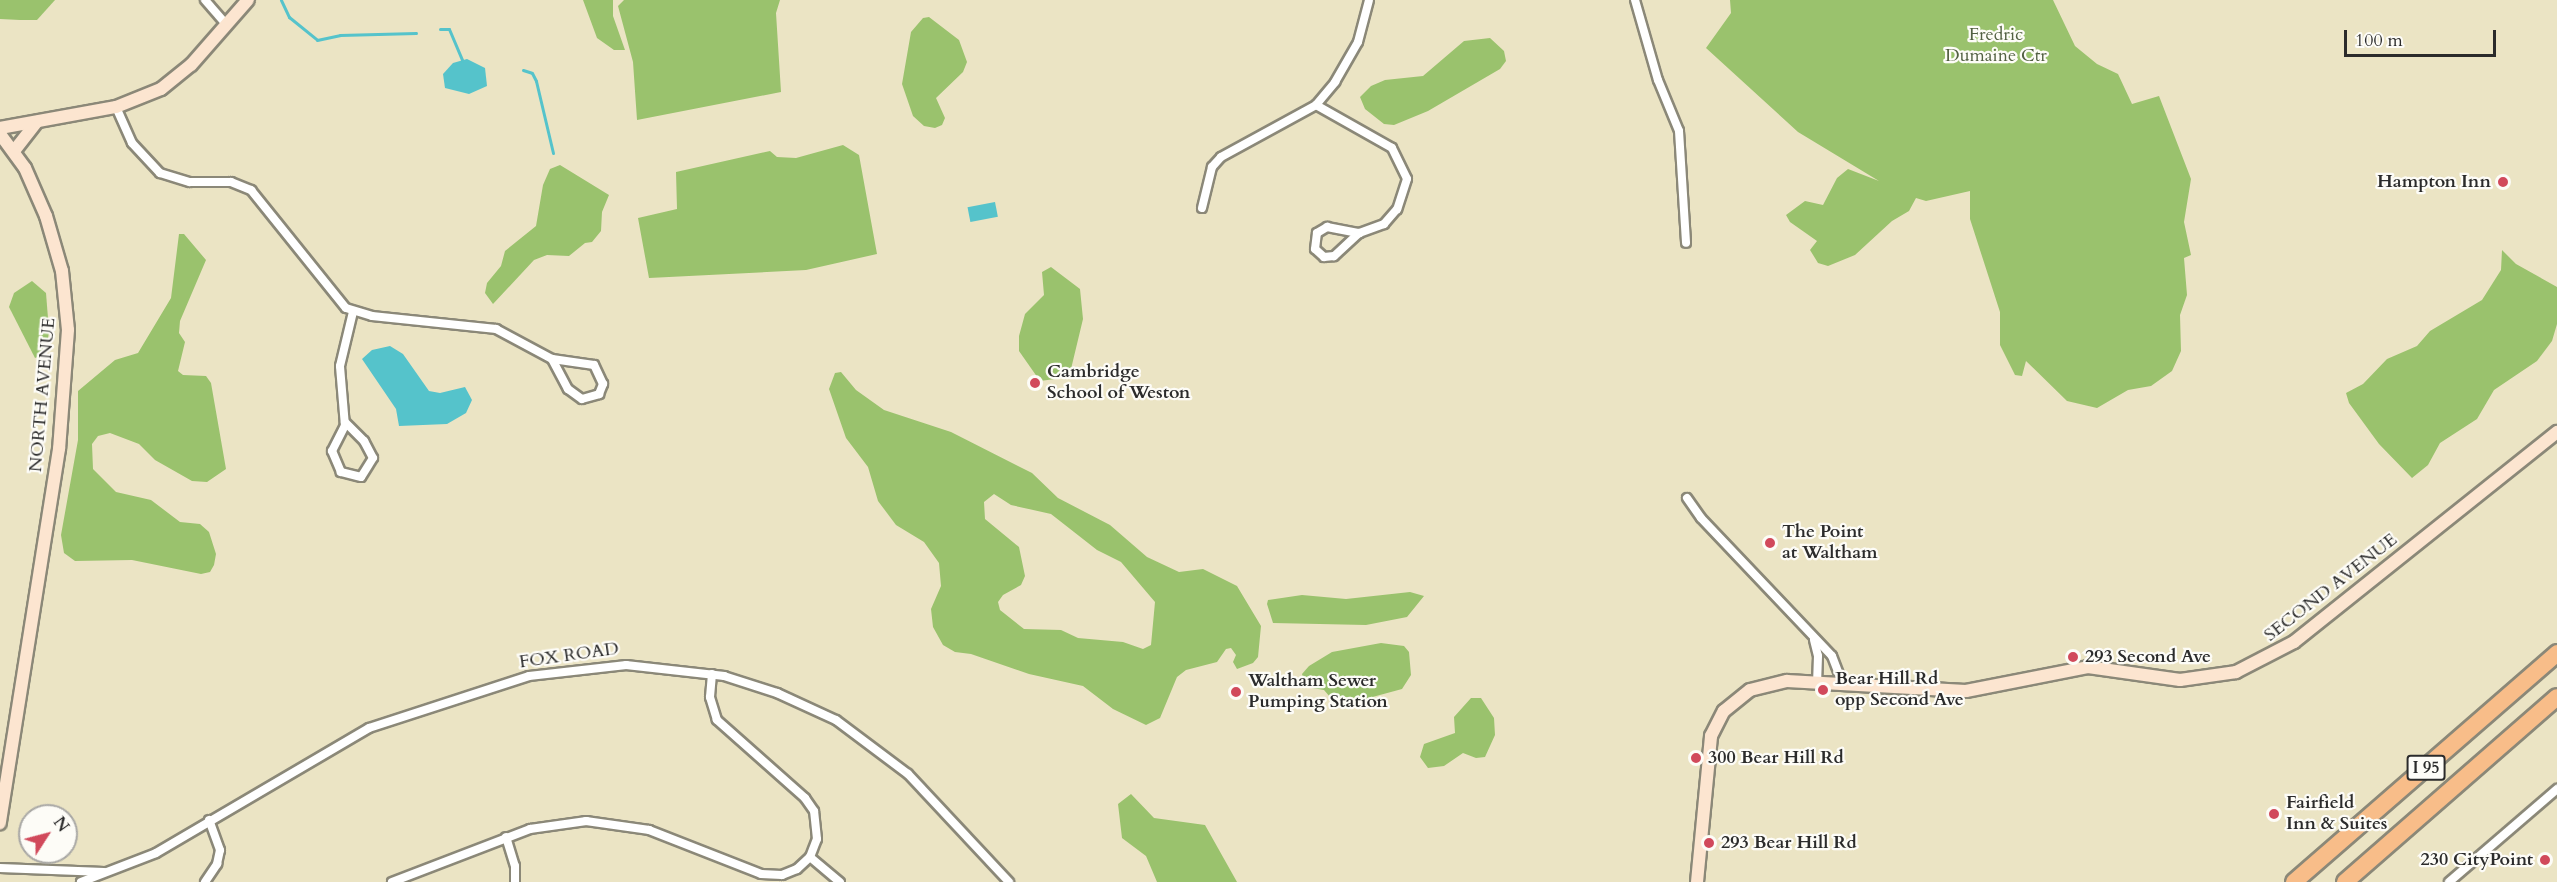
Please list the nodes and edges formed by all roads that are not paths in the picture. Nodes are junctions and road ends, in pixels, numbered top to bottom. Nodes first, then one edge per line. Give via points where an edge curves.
1 (205, 0) edge
2 (248, 0) edge
3 (1369, 0) edge
4 (1635, 0) edge
5 (226, 24) junction
6 (1316, 105) junction
7 (116, 107) junction
8 (42, 119) junction
9 (0, 128) edge
10 (0, 134) edge
11 (14, 151) junction
12 (1202, 208) dead end
13 (1359, 232) junction
14 (1686, 243) dead end
15 (353, 312) junction
16 (552, 359) junction
17 (345, 422) junction
18 (2557, 432) edge
19 (1687, 498) dead end
20 (1811, 634) junction
21 (2557, 653) edge
22 (712, 674) junction
23 (1817, 683) junction
24 (1843, 685) junction
25 (2557, 697) edge
26 (2557, 789) edge
27 (209, 820) junction
28 (0, 823) edge
29 (506, 837) junction
30 (810, 856) junction
31 (0, 868) edge
32 (104, 872) junction
33 (81, 882) edge
34 (205, 882) edge
35 (392, 882) edge
36 (515, 882) edge
37 (840, 882) edge
38 (1009, 882) edge
39 (1697, 882) edge
40 (2294, 882) edge
41 (2345, 882) edge
42 (2449, 882) edge

1 - 5 street
2 - 5 street
3 - 6 street via 1355,50
4 - 14 street via 1655,71 1679,131
5 - 7 street via 175,80
6 - 12 street via 1221,158 1212,167
6 - 13 street via 1392,148 1407,179 1397,208 1384,224
7 - 8 street
7 - 15 street via 132,143 160,173 190,182 231,182 251,190 339,301
8 - 9 street
8 - 11 street via 27,130
10 - 11 street, NORTH AVENUE
11 - 28 street, NORTH AVENUE via 33,184 54,241 68,320 59,449
13 - 13 street via 1334,256 1324,257 1315,249 1317,233 1327,227
15 - 16 street via 496,329
15 - 17 street via 340,366
16 - 16 street via 568,389 582,399 599,394 603,384 594,365
17 - 17 street via 332,451 334,462 341,472 361,477 373,458 364,441
18 - 24 street, SECOND AVENUE via 2294,642 2249,668 2180,680 2081,667 2002,686 1954,691
19 - 20 street via 1701,518
20 - 23 street via 1818,656
20 - 24 street via 1835,662
21 - 40 highway, I 95
22 - 27 street, FOX ROAD via 609,665 511,681 352,736
22 - 30 street via 710,697 717,720 812,806 818,831
22 - 38 street, FOX ROAD via 792,699 867,740 926,792
23 - 24 street, SECOND AVENUE
23 - 39 street, SECOND AVENUE via 1782,681 1760,685 1736,699 1718,720 1708,749
25 - 41 highway, I 95
26 - 42 street
27 - 32 street, FOX ROAD via 149,856
27 - 34 street via 220,850 217,864
29 - 30 street via 561,824 616,823 667,836 768,875 789,873
29 - 35 street
29 - 36 street via 515,866
30 - 37 street
31 - 32 street, FOX ROAD
32 - 33 street, FOX ROAD

